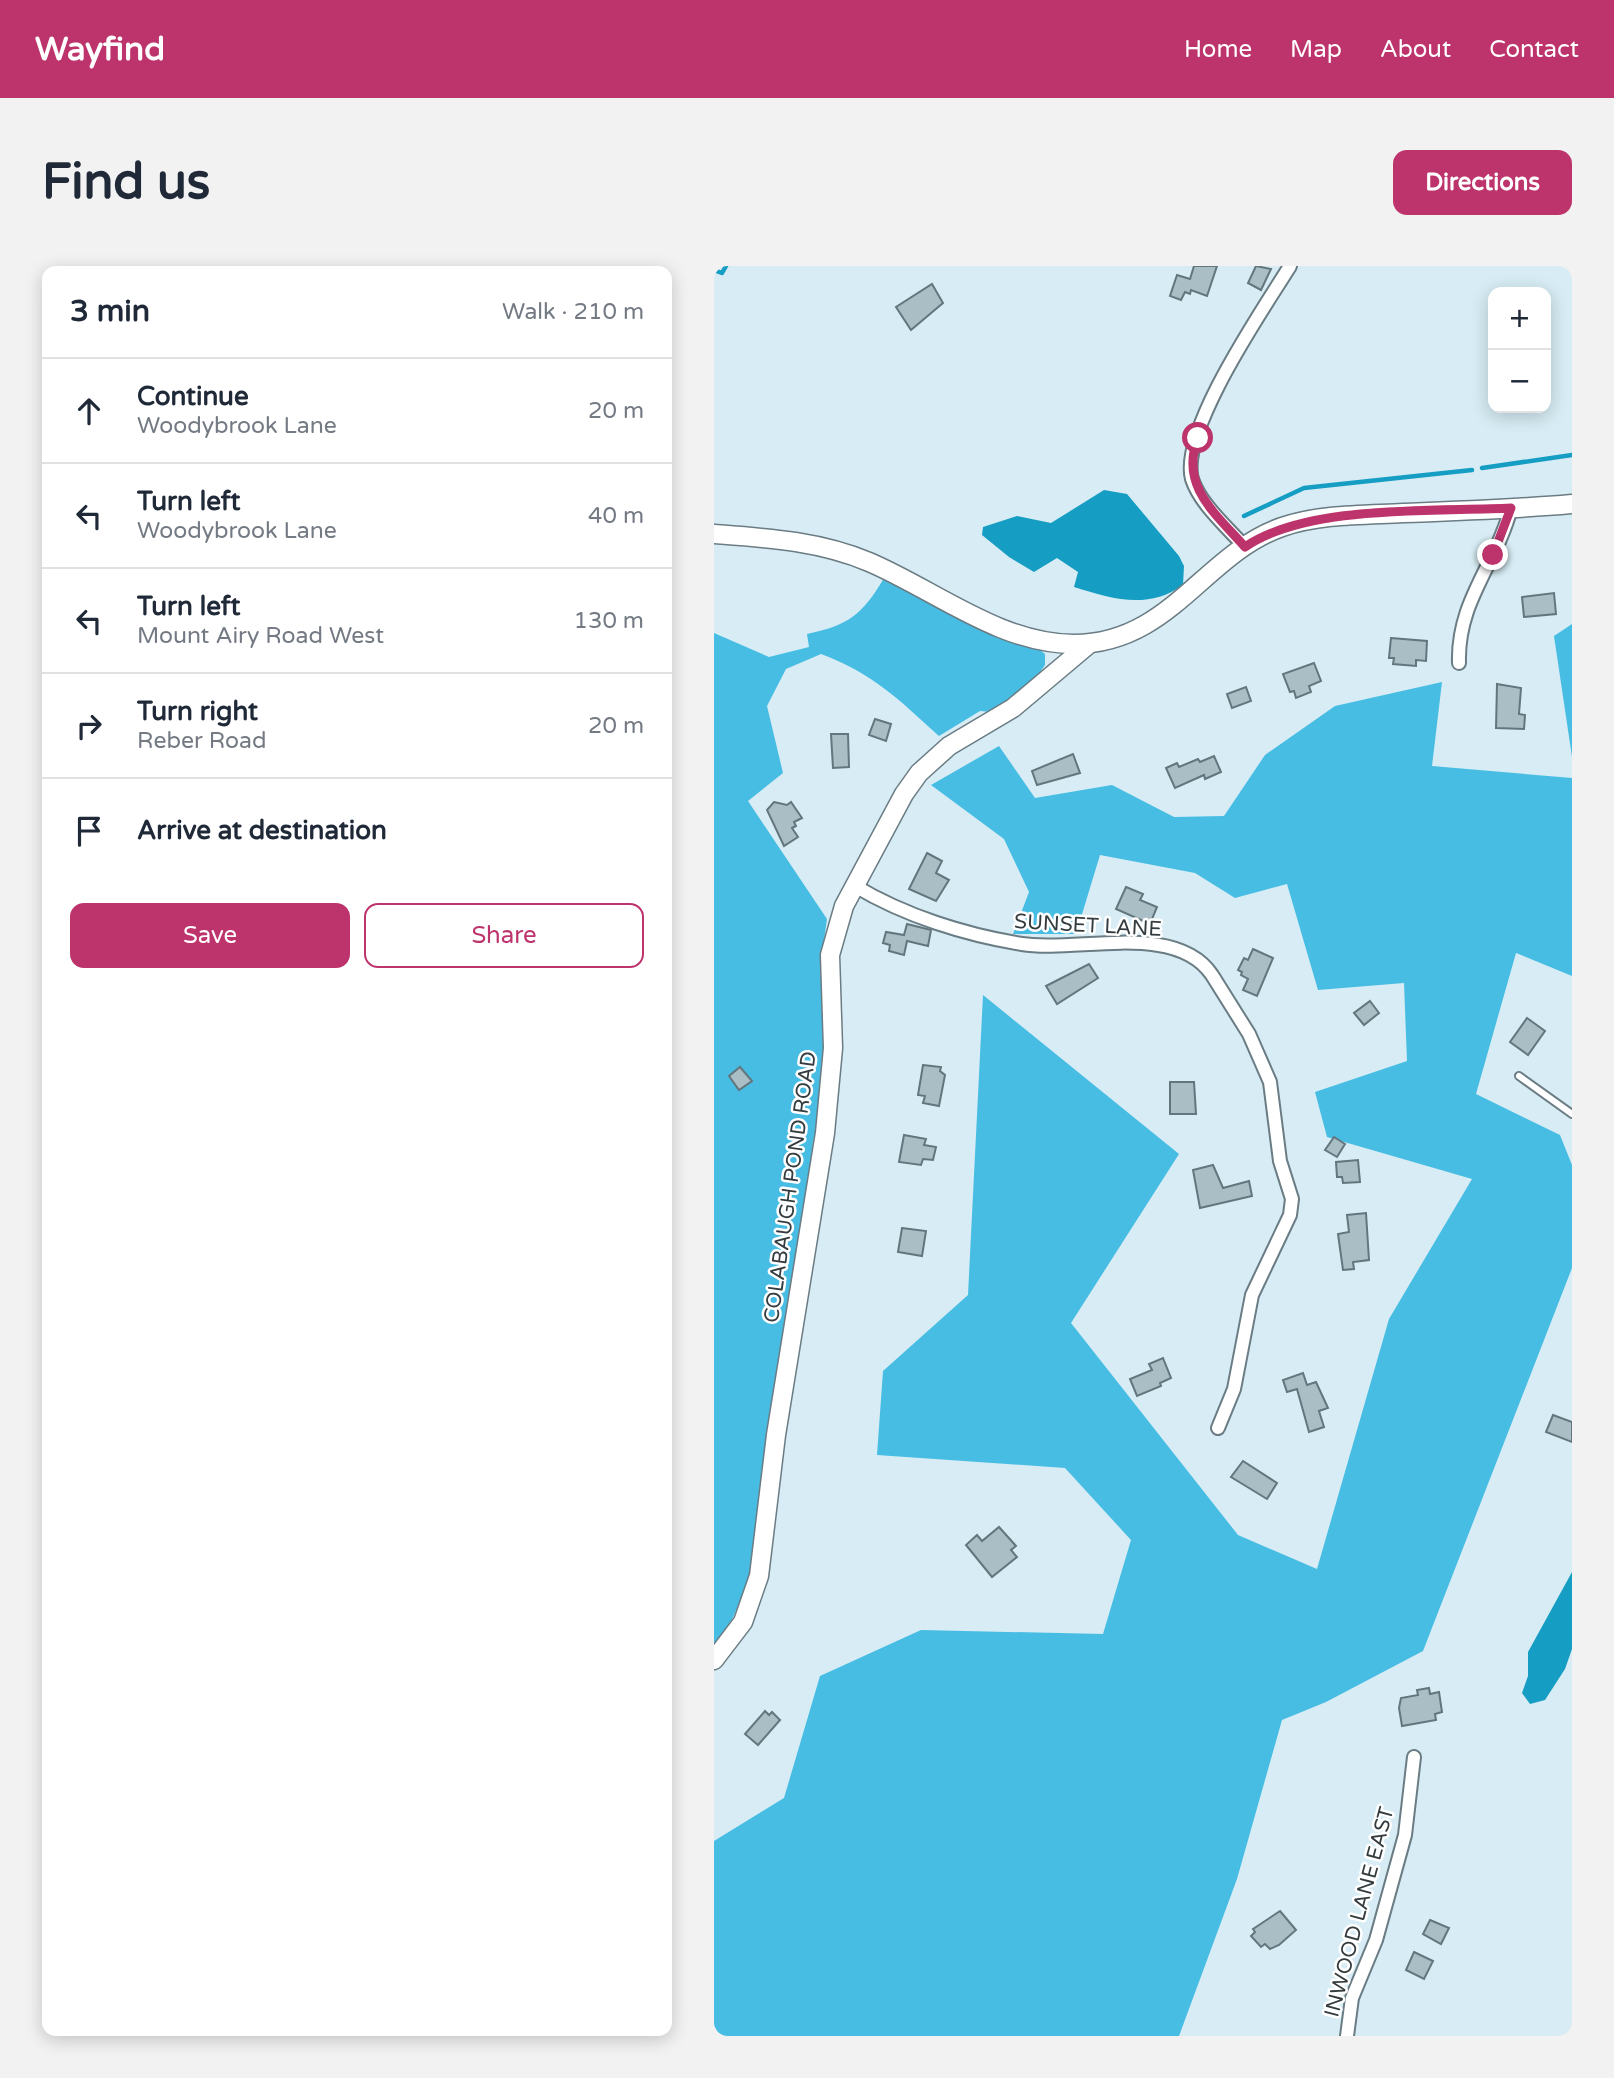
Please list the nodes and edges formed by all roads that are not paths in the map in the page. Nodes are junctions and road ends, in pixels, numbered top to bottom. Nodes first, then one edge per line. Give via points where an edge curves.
1 (1290, 266) edge
2 (1572, 504) edge
3 (1511, 508) junction
4 (714, 534) edge
5 (1245, 547) junction
6 (1089, 644) junction
7 (1460, 663) dead end
8 (855, 886) junction
9 (1520, 1076) dead end
10 (1572, 1114) edge
11 (1218, 1428) dead end
12 (714, 1660) edge
13 (1414, 1757) dead end
14 (1347, 2036) edge

1 - 5 street via 1221,378 1193,449 1192,478 1206,503
2 - 3 street
3 - 5 street via 1320,519 1276,530
3 - 7 street via 1506,529 1469,601 1459,642
4 - 6 street via 827,547 870,562 1024,636
5 - 6 street via 1155,619 1115,638
6 - 8 street, COLABAUGH POND ROAD via 1013,708 949,746 919,773
8 - 11 street, SUNSET LANE via 883,903 997,938 1035,946 1154,945 1188,954 1207,967 1249,1034 1270,1082 1280,1161 1292,1199 1290,1215 1252,1294 1234,1388
8 - 12 street, COLABAUGH POND ROAD via 830,955 832,1048 826,1119 776,1435 759,1576 743,1622
9 - 10 lane
13 - 14 street, INWOOD LANE EAST via 1405,1835 1377,1941 1352,1998

